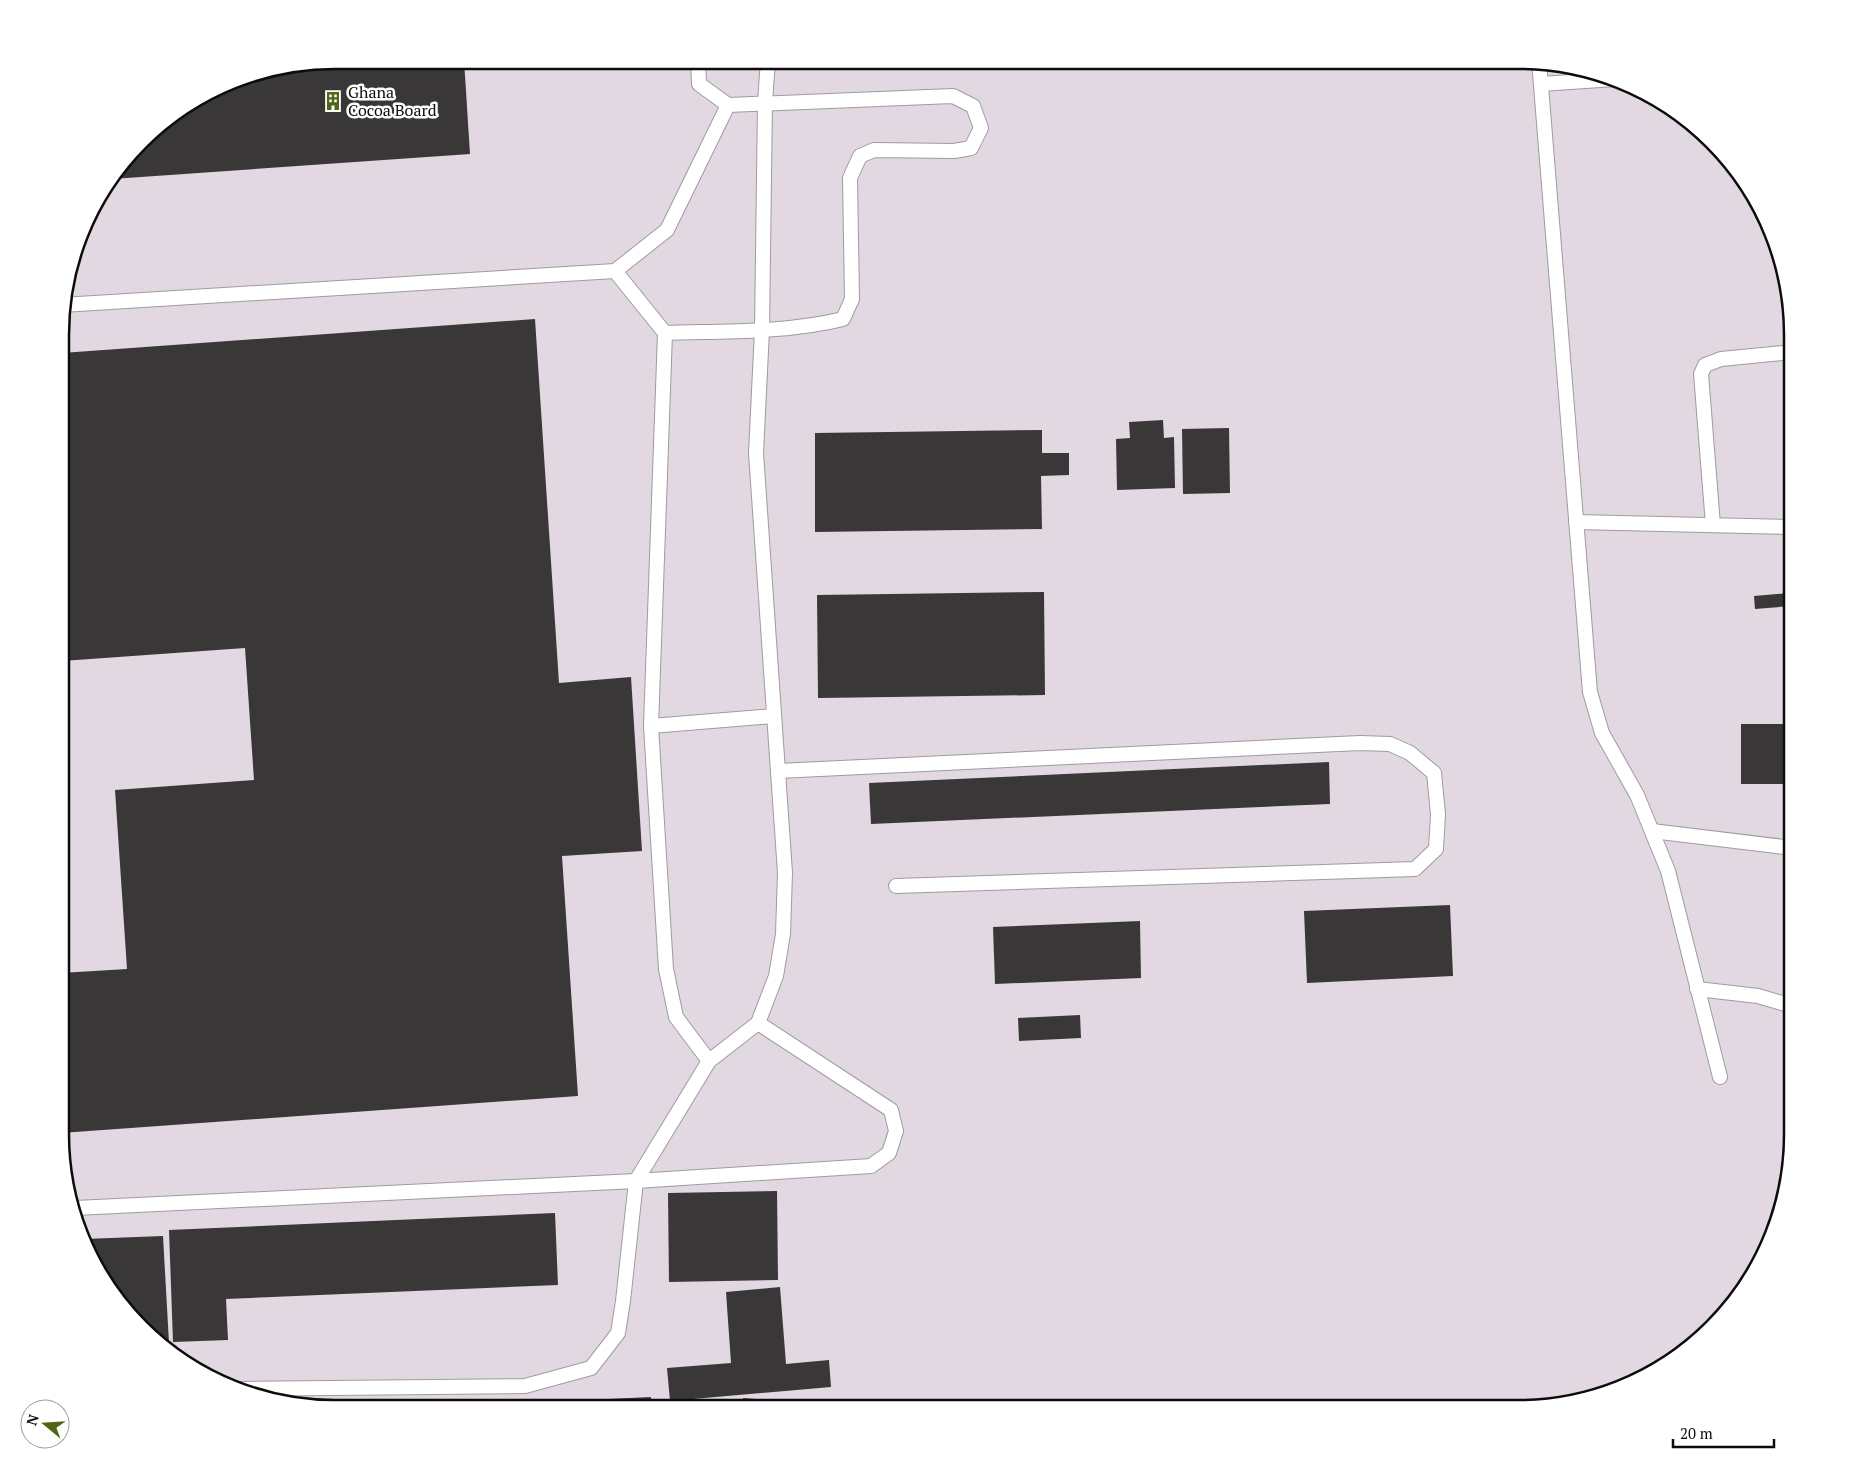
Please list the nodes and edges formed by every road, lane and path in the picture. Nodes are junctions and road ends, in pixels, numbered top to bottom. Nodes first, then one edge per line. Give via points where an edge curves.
1 (698, 69) edge
2 (767, 69) edge
3 (1540, 70) edge
4 (1595, 80) edge
5 (1541, 84) junction
6 (765, 102) junction
7 (728, 105) junction
8 (615, 270) junction
9 (71, 304) edge
10 (762, 330) junction
11 (665, 333) junction
12 (1784, 353) edge
13 (1576, 522) junction
14 (1713, 526) junction
15 (1784, 528) edge
16 (774, 716) junction
17 (651, 726) junction
18 (778, 771) junction
19 (1652, 831) junction
20 (1784, 848) edge
21 (896, 886) dead end
22 (1697, 989) junction
23 (1784, 1004) edge
24 (758, 1023) junction
25 (710, 1061) junction
26 (1720, 1077) dead end
27 (636, 1180) junction
28 (79, 1208) edge
29 (258, 1389) edge

1 - 7 lane via 699,84
2 - 6 lane
3 - 5 lane
4 - 5 lane
5 - 13 lane
6 - 7 lane
6 - 10 lane
6 - 10 lane via 953,96 973,106 981,128 971,148 954,151 874,150 860,156 850,178 852,299 843,319
7 - 8 lane via 667,230
8 - 9 lane
8 - 11 lane
10 - 11 lane
10 - 16 lane via 756,453
11 - 17 lane
12 - 14 lane via 1721,359 1705,365 1701,374
13 - 14 lane
13 - 19 lane via 1590,692 1602,733 1637,795
14 - 15 lane
16 - 17 lane
16 - 18 lane
17 - 25 lane via 666,969 676,1017
18 - 21 lane via 1360,742 1390,744 1410,753 1434,773 1438,814 1436,850 1415,869
18 - 24 lane via 785,873 783,934 776,976
19 - 20 lane
19 - 22 lane via 1668,871
22 - 23 lane via 1758,996
22 - 26 lane
24 - 25 lane
24 - 27 lane via 891,1110 896,1131 889,1153 870,1166
25 - 27 lane
27 - 28 lane
27 - 29 lane via 618,1332 591,1368 525,1386

